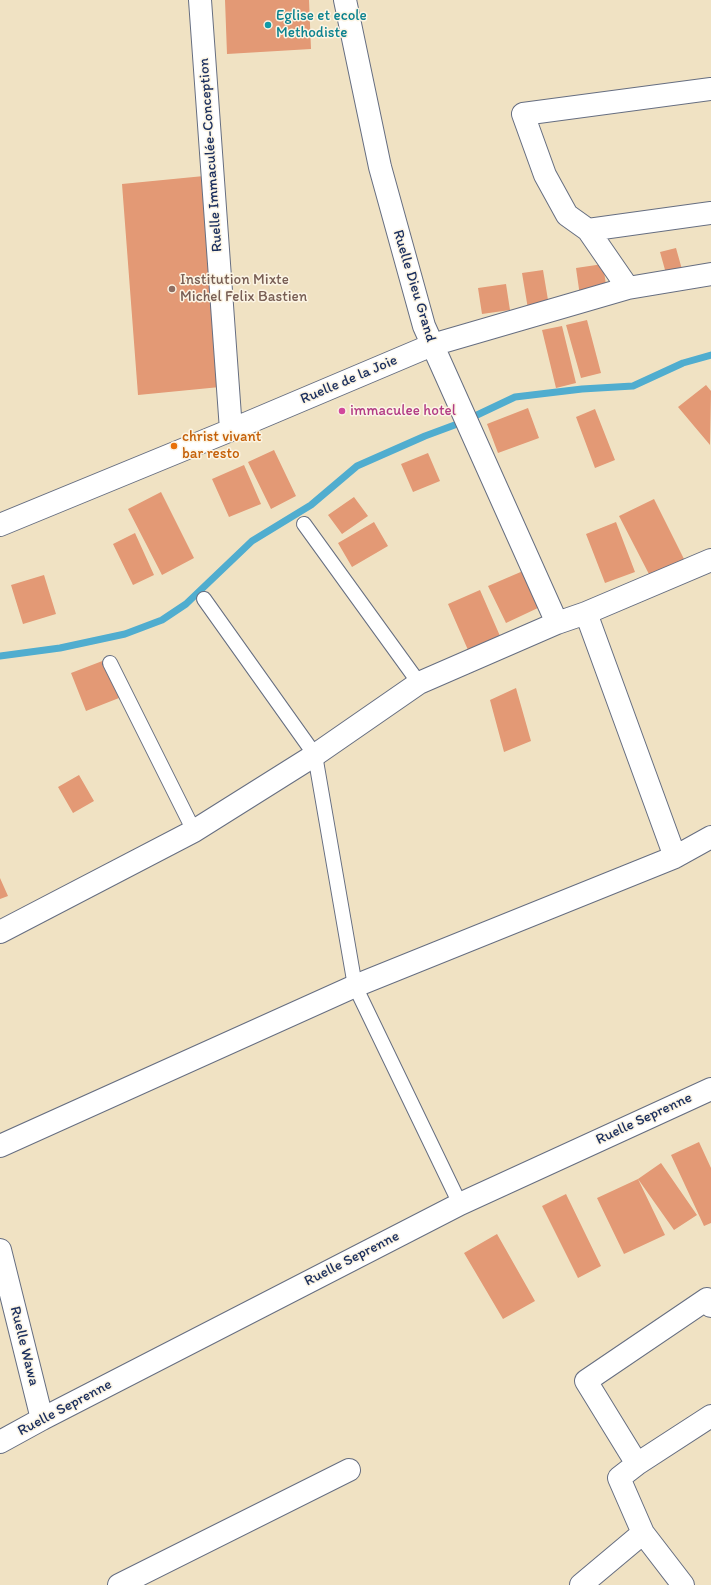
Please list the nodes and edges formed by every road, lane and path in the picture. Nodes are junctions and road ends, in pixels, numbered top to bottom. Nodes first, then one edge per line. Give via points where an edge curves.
1 (200, 0) edge
2 (345, 0) edge
3 (711, 89) edge
4 (711, 213) edge
5 (588, 230) junction
6 (711, 274) edge
7 (628, 288) junction
8 (432, 345) junction
9 (231, 430) junction
10 (304, 524) dead end
11 (0, 525) edge
12 (711, 560) edge
13 (204, 599) dead end
14 (586, 613) junction
15 (557, 623) junction
16 (110, 663) dead end
17 (419, 683) junction
18 (315, 756) junction
19 (194, 831) junction
20 (711, 837) edge
21 (675, 857) junction
22 (0, 932) edge
23 (354, 986) junction
24 (711, 1089) edge
25 (0, 1146) edge
26 (460, 1204) junction
27 (0, 1250) edge
28 (711, 1306) edge
29 (711, 1416) edge
30 (42, 1419) junction
31 (0, 1442) edge
32 (637, 1464) junction
33 (349, 1470) dead end
34 (643, 1533) junction
35 (119, 1585) edge
36 (581, 1585) edge
37 (684, 1585) edge

1 - 9 street, Ruelle Immaculée-Conception
2 - 8 street, Ruelle Dieu Grand via 380,167 424,326
3 - 5 street via 522,114 545,175 567,215
4 - 5 street
5 - 7 street
6 - 7 street, Ruelle de la Joie
7 - 8 street, Ruelle de la Joie
8 - 9 street, Ruelle de la Joie
8 - 15 street, Ruelle Dieu Grand
9 - 11 street, Ruelle de la Joie
10 - 17 lane
12 - 14 street
13 - 18 lane
14 - 15 street
14 - 21 street
15 - 17 street
16 - 19 lane
17 - 18 street
18 - 19 street
18 - 23 lane
19 - 22 street
20 - 21 street
21 - 23 street
23 - 25 street
23 - 26 lane
24 - 26 street, Ruelle Seprenne
26 - 30 street, Ruelle Seprenne
27 - 30 street, Ruelle Wawa
28 - 32 street via 707,1299 586,1381
29 - 32 street
30 - 31 street, Ruelle Seprenne
32 - 34 street via 619,1478
33 - 35 street
34 - 36 street
34 - 37 street

